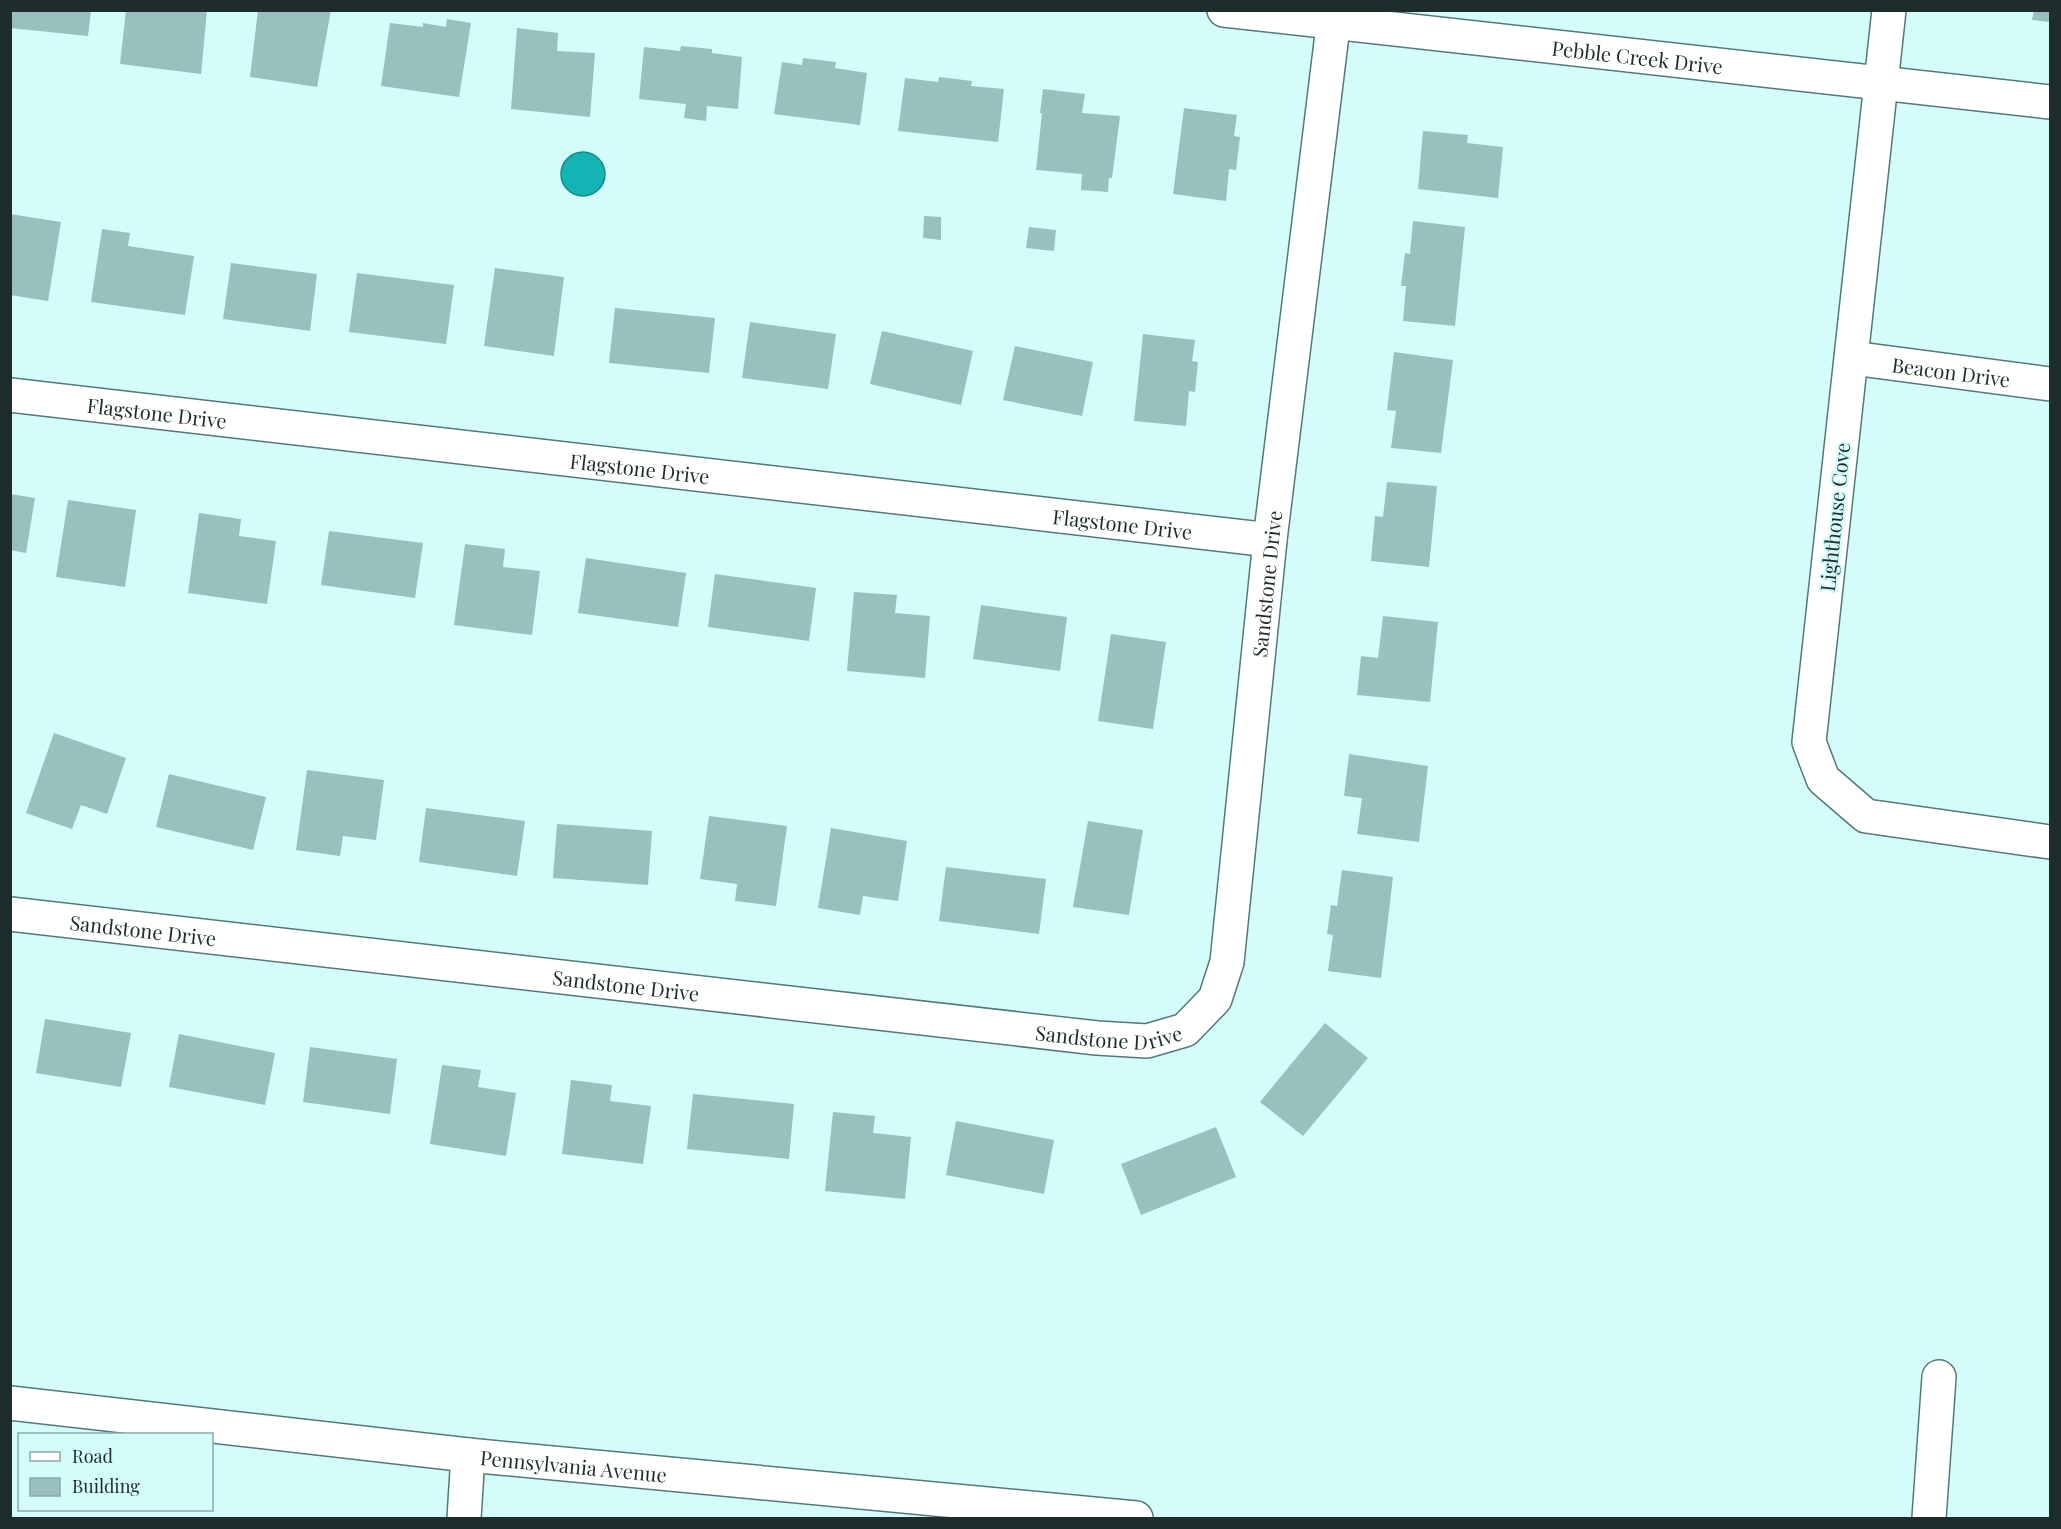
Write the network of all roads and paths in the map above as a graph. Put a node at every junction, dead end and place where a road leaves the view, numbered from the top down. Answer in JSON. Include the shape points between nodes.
{"nodes":[{"id":1,"x":1224,"y":10,"type":"edge"},
{"id":2,"x":1889,"y":10,"type":"edge"},
{"id":3,"x":1335,"y":17,"type":"edge"},
{"id":4,"x":1881,"y":82,"type":"junction"},
{"id":5,"x":2050,"y":102,"type":"edge"},
{"id":6,"x":1852,"y":358,"type":"junction"},
{"id":7,"x":2050,"y":384,"type":"edge"},
{"id":8,"x":10,"y":394,"type":"edge"},
{"id":9,"x":1270,"y":540,"type":"junction"},
{"id":10,"x":2050,"y":842,"type":"edge"},
{"id":11,"x":10,"y":914,"type":"edge"},
{"id":12,"x":1939,"y":1377,"type":"dead end"},
{"id":13,"x":10,"y":1403,"type":"edge"},
{"id":14,"x":468,"y":1455,"type":"junction"},
{"id":15,"x":464,"y":1518,"type":"edge"},
{"id":16,"x":1136,"y":1518,"type":"edge"},
{"id":17,"x":1929,"y":1518,"type":"edge"}],
"edges":[{"from":1,"to":3,"type":"street","name":"Pebble Creek Drive"},
{"from":2,"to":4,"type":"street","name":"Lighthouse Cove"},
{"from":3,"to":4,"type":"street","name":"Pebble Creek Drive"},
{"from":3,"to":9,"type":"street","name":"Sandstone Drive"},
{"from":4,"to":5,"type":"street","name":"Pebble Creek Drive"},
{"from":4,"to":6,"type":"street","name":"Lighthouse Cove"},
{"from":6,"to":7,"type":"street","name":"Beacon Drive"},
{"from":6,"to":10,"type":"street","name":"Lighthouse Cove","via":[[1809,742],[1823,779],[1866,816]]},
{"from":8,"to":9,"type":"street","name":"Flagstone Drive"},
{"from":9,"to":11,"type":"street","name":"Sandstone Drive","via":[[1227,962],[1215,999],[1185,1030],[1176,1033],[1147,1041],[1097,1038]]},
{"from":12,"to":17,"type":"street"},
{"from":13,"to":14,"type":"street","name":"Pennsylvania Avenue"},
{"from":14,"to":15,"type":"street"},
{"from":14,"to":16,"type":"street","name":"Pennsylvania Avenue"}]}
